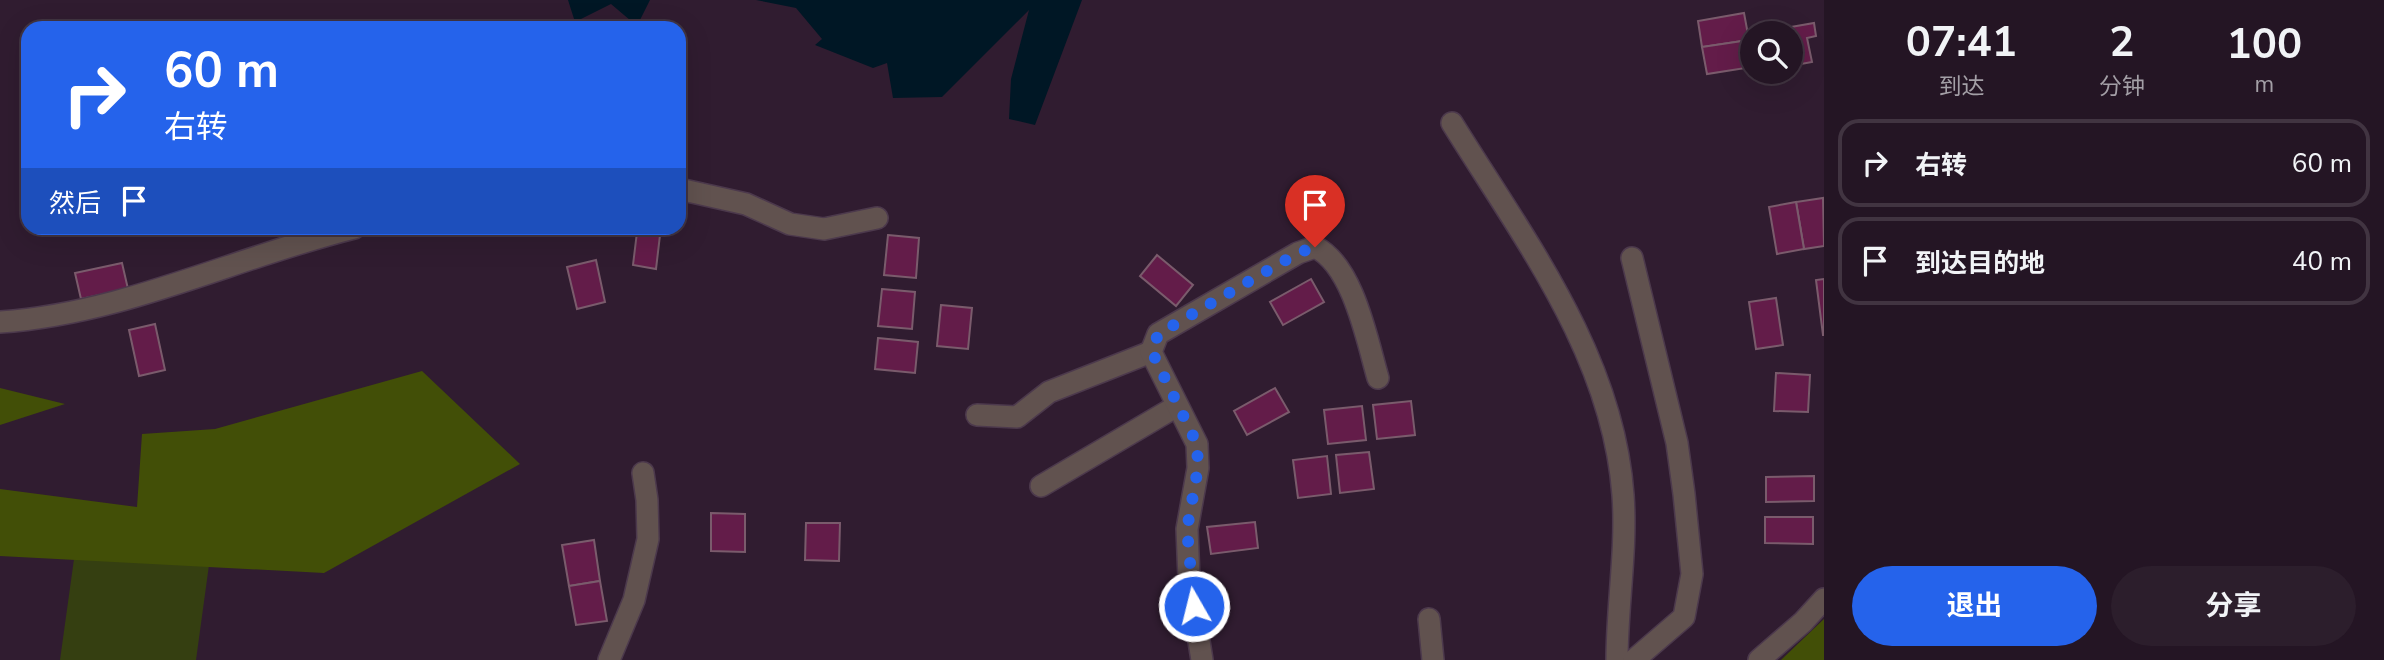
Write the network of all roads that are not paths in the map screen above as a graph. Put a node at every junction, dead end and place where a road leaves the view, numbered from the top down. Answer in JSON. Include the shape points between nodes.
{"nodes":[{"id":1,"x":1452,"y":123,"type":"dead end"},
{"id":2,"x":686,"y":191,"type":"edge"},
{"id":3,"x":877,"y":218,"type":"dead end"},
{"id":4,"x":328,"y":235,"type":"edge"},
{"id":5,"x":1632,"y":258,"type":"dead end"},
{"id":6,"x":0,"y":322,"type":"edge"},
{"id":7,"x":1152,"y":352,"type":"junction"},
{"id":8,"x":1378,"y":378,"type":"dead end"},
{"id":9,"x":1177,"y":406,"type":"junction"},
{"id":10,"x":977,"y":415,"type":"dead end"},
{"id":11,"x":643,"y":473,"type":"dead end"},
{"id":12,"x":1041,"y":486,"type":"dead end"},
{"id":13,"x":1824,"y":599,"type":"edge"},
{"id":14,"x":1429,"y":619,"type":"dead end"},
{"id":15,"x":609,"y":660,"type":"edge"},
{"id":16,"x":1202,"y":660,"type":"edge"},
{"id":17,"x":1433,"y":660,"type":"edge"},
{"id":18,"x":1617,"y":660,"type":"edge"},
{"id":19,"x":1634,"y":660,"type":"edge"},
{"id":20,"x":1759,"y":660,"type":"edge"}],
"edges":[{"from":1,"to":18,"type":"street","via":[[1558,294],[1597,379],[1623,495]]},
{"from":2,"to":3,"type":"street","via":[[746,204],[790,224],[824,229]]},
{"from":4,"to":6,"type":"street","via":[[152,292]]},
{"from":5,"to":19,"type":"street","via":[[1677,443],[1692,574],[1684,617]]},
{"from":7,"to":8,"type":"street","via":[[1158,334],[1315,247],[1326,252],[1341,272],[1363,323]]},
{"from":7,"to":9,"type":"street"},
{"from":7,"to":10,"type":"street","via":[[1049,392],[1017,417]]},
{"from":9,"to":12,"type":"street"},
{"from":9,"to":16,"type":"street","via":[[1197,444],[1198,468],[1187,529],[1189,579]]},
{"from":11,"to":15,"type":"street","via":[[648,539],[634,600]]},
{"from":13,"to":20,"type":"street"},
{"from":14,"to":17,"type":"street"}]}
